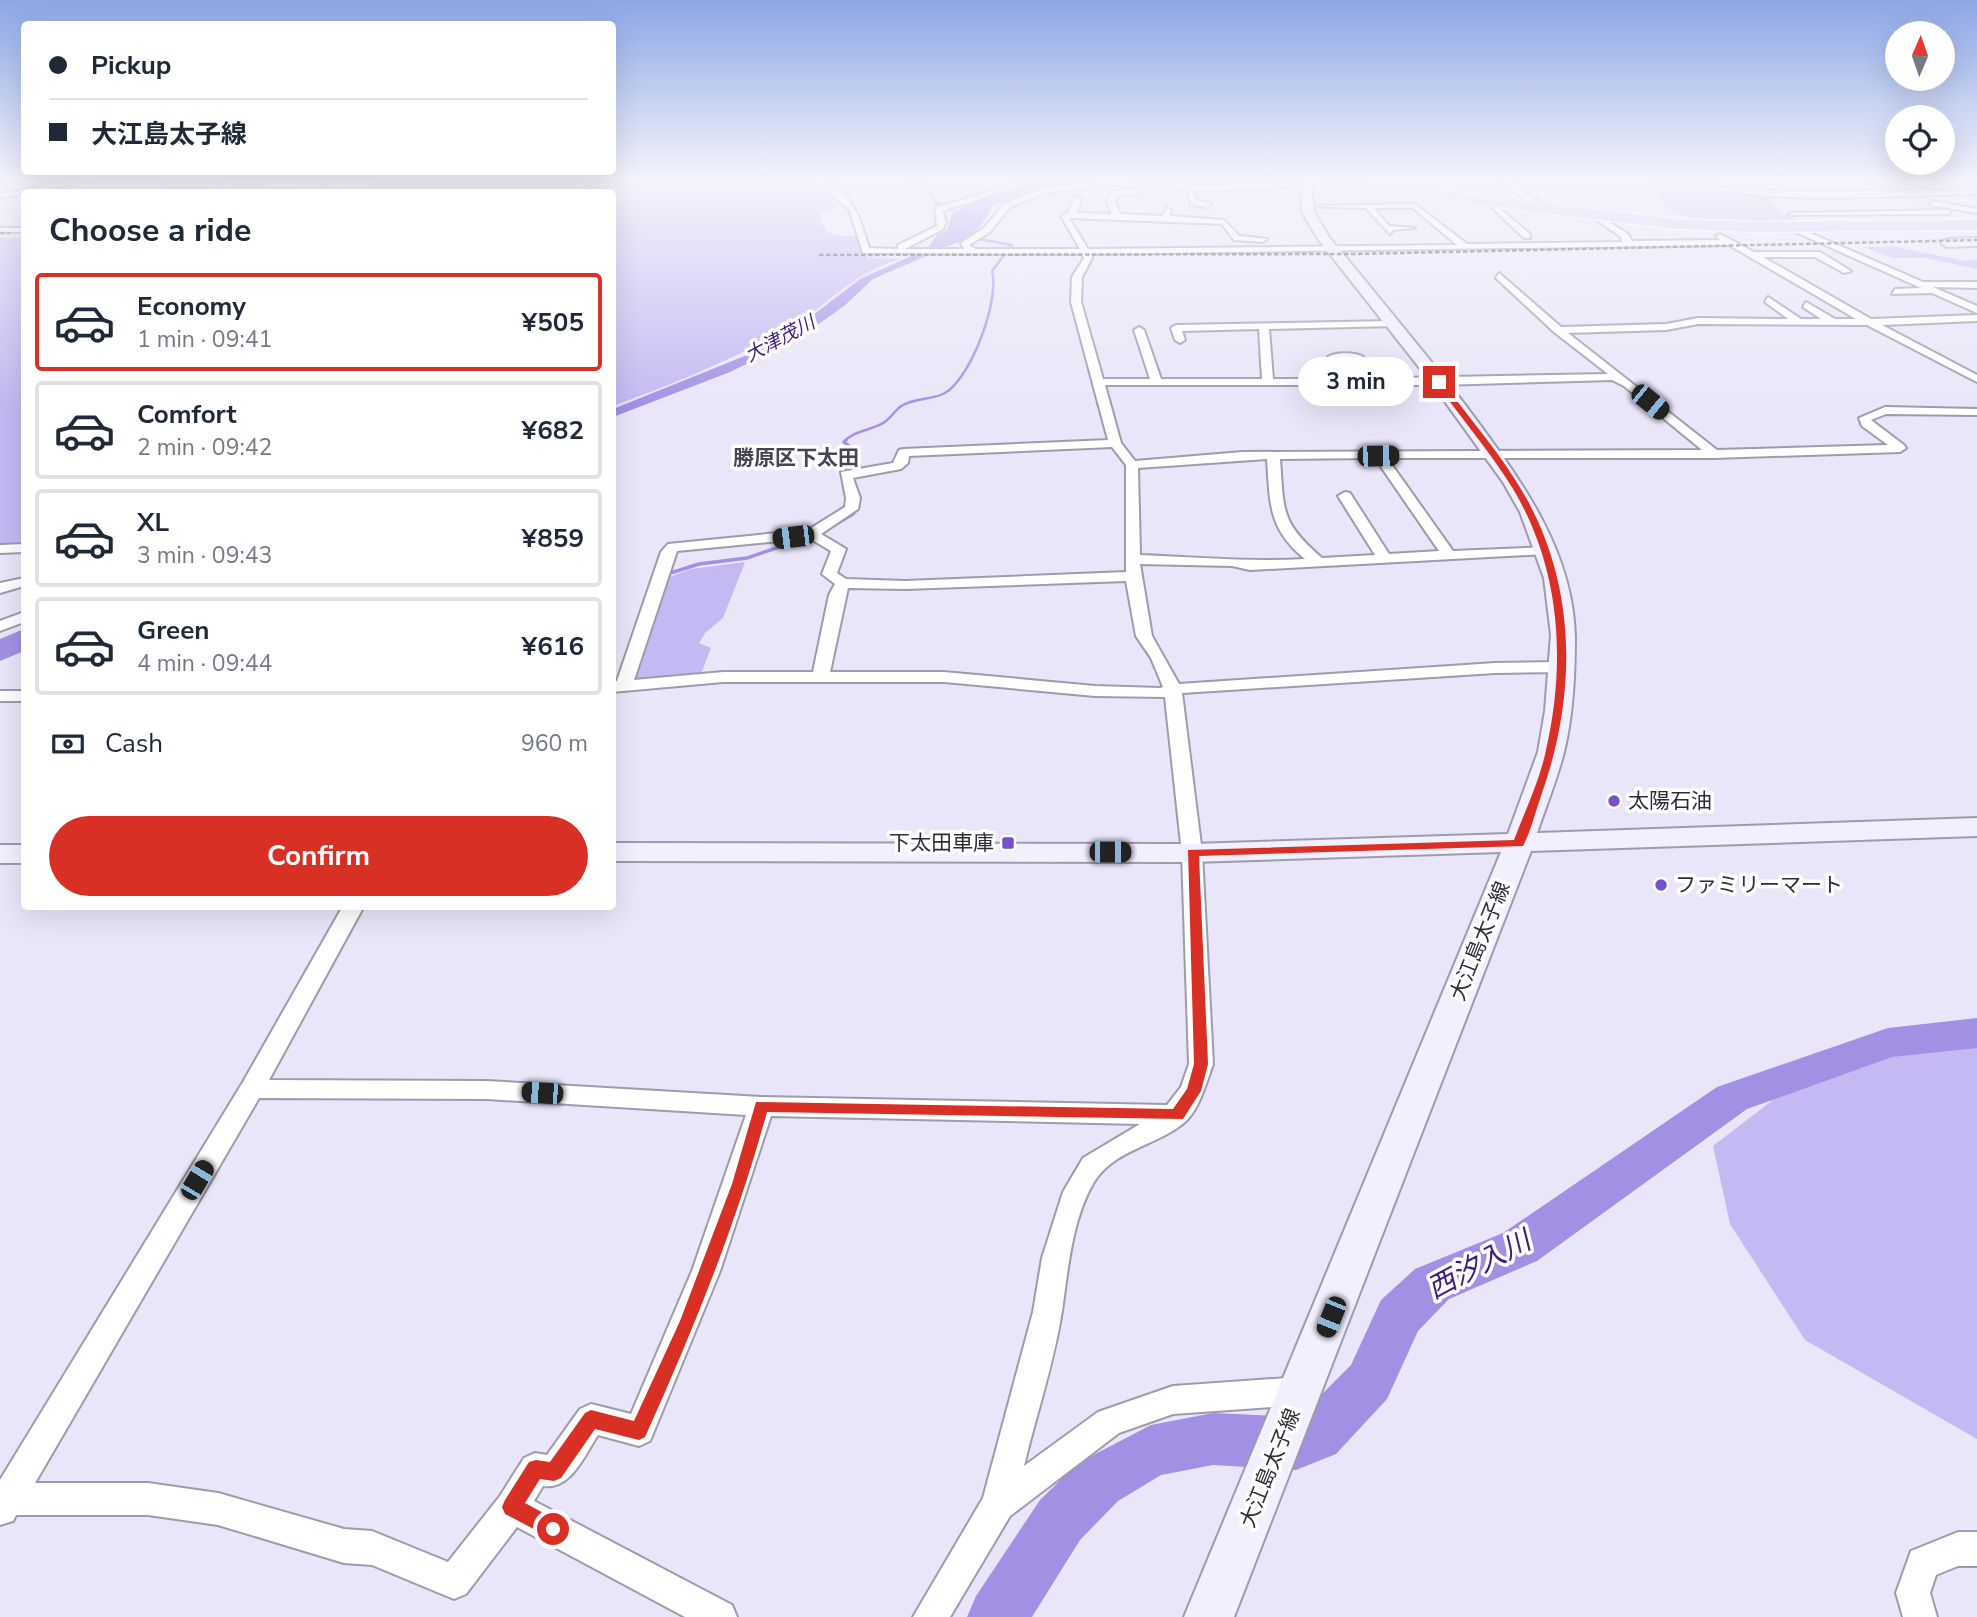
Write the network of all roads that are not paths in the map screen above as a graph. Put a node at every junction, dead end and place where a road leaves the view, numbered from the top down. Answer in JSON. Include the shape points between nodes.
{"nodes":[{"id":1,"x":1087,"y":256,"type":"edge"},
{"id":2,"x":1334,"y":256,"type":"edge"},
{"id":3,"x":1757,"y":256,"type":"edge"},
{"id":4,"x":1821,"y":256,"type":"edge"},
{"id":5,"x":1859,"y":256,"type":"edge"},
{"id":6,"x":1847,"y":271,"type":"dead end"},
{"id":7,"x":1499,"y":276,"type":"dead end"},
{"id":8,"x":1918,"y":284,"type":"junction"},
{"id":9,"x":1977,"y":285,"type":"edge"},
{"id":10,"x":1936,"y":291,"type":"junction"},
{"id":11,"x":1895,"y":292,"type":"dead end"},
{"id":12,"x":1768,"y":300,"type":"dead end"},
{"id":13,"x":1807,"y":305,"type":"dead end"},
{"id":14,"x":1977,"y":310,"type":"edge"},
{"id":15,"x":1977,"y":318,"type":"edge"},
{"id":16,"x":1834,"y":322,"type":"junction"},
{"id":17,"x":1870,"y":322,"type":"junction"},
{"id":18,"x":1801,"y":323,"type":"junction"},
{"id":19,"x":1392,"y":324,"type":"junction"},
{"id":20,"x":1264,"y":326,"type":"junction"},
{"id":21,"x":1139,"y":330,"type":"dead end"},
{"id":22,"x":1558,"y":330,"type":"junction"},
{"id":23,"x":1180,"y":340,"type":"dead end"},
{"id":24,"x":1364,"y":366,"type":"junction"},
{"id":25,"x":1614,"y":377,"type":"junction"},
{"id":26,"x":1976,"y":378,"type":"edge"},
{"id":27,"x":1268,"y":381,"type":"junction"},
{"id":28,"x":1336,"y":381,"type":"junction"},
{"id":29,"x":1097,"y":382,"type":"junction"},
{"id":30,"x":1157,"y":382,"type":"junction"},
{"id":31,"x":1439,"y":382,"type":"junction"},
{"id":32,"x":1977,"y":412,"type":"edge"},
{"id":33,"x":1115,"y":443,"type":"junction"},
{"id":34,"x":1492,"y":453,"type":"junction"},
{"id":35,"x":1714,"y":454,"type":"junction"},
{"id":36,"x":1273,"y":456,"type":"junction"},
{"id":37,"x":1378,"y":456,"type":"junction"},
{"id":38,"x":1132,"y":465,"type":"junction"},
{"id":39,"x":1345,"y":496,"type":"dead end"},
{"id":40,"x":815,"y":536,"type":"junction"},
{"id":41,"x":21,"y":548,"type":"edge"},
{"id":42,"x":0,"y":549,"type":"edge"},
{"id":43,"x":1545,"y":550,"type":"junction"},
{"id":44,"x":1448,"y":554,"type":"junction"},
{"id":45,"x":1384,"y":558,"type":"junction"},
{"id":46,"x":1135,"y":559,"type":"junction"},
{"id":47,"x":1316,"y":560,"type":"junction"},
{"id":48,"x":1133,"y":576,"type":"junction"},
{"id":49,"x":21,"y":583,"type":"edge"},
{"id":50,"x":843,"y":583,"type":"junction"},
{"id":51,"x":0,"y":588,"type":"edge"},
{"id":52,"x":21,"y":618,"type":"edge"},
{"id":53,"x":0,"y":626,"type":"edge"},
{"id":54,"x":1562,"y":667,"type":"junction"},
{"id":55,"x":820,"y":678,"type":"junction"},
{"id":56,"x":616,"y":688,"type":"edge"},
{"id":57,"x":1173,"y":689,"type":"junction"},
{"id":58,"x":0,"y":696,"type":"edge"},
{"id":59,"x":21,"y":696,"type":"edge"},
{"id":60,"x":1977,"y":827,"type":"edge"},
{"id":61,"x":1519,"y":844,"type":"junction"},
{"id":62,"x":616,"y":852,"type":"edge"},
{"id":63,"x":21,"y":853,"type":"edge"},
{"id":64,"x":1192,"y":853,"type":"junction"},
{"id":65,"x":0,"y":854,"type":"edge"},
{"id":66,"x":352,"y":910,"type":"edge"},
{"id":67,"x":252,"y":1089,"type":"junction"},
{"id":68,"x":761,"y":1106,"type":"junction"},
{"id":69,"x":1177,"y":1115,"type":"junction"},
{"id":70,"x":1301,"y":1391,"type":"junction"},
{"id":71,"x":2,"y":1503,"type":"edge"},
{"id":72,"x":998,"y":1505,"type":"junction"},
{"id":73,"x":512,"y":1507,"type":"junction"},
{"id":74,"x":1977,"y":1549,"type":"edge"},
{"id":75,"x":720,"y":1617,"type":"edge"},
{"id":76,"x":930,"y":1617,"type":"edge"},
{"id":77,"x":1209,"y":1617,"type":"edge"},
{"id":78,"x":1920,"y":1617,"type":"edge"}],
"edges":[{"from":1,"to":29,"type":"street","via":[[1077,277],[1076,302]]},
{"from":2,"to":19,"type":"main road","name":"大江島太子線"},
{"from":3,"to":17,"type":"street"},
{"from":4,"to":6,"type":"street"},
{"from":5,"to":8,"type":"street"},
{"from":7,"to":22,"type":"street"},
{"from":8,"to":9,"type":"street"},
{"from":8,"to":10,"type":"street"},
{"from":10,"to":11,"type":"street"},
{"from":10,"to":14,"type":"street"},
{"from":12,"to":18,"type":"street"},
{"from":13,"to":16,"type":"street"},
{"from":15,"to":17,"type":"street"},
{"from":16,"to":17,"type":"street"},
{"from":16,"to":18,"type":"street"},
{"from":17,"to":26,"type":"street"},
{"from":18,"to":22,"type":"street","via":[[1698,321],[1666,327]]},
{"from":19,"to":20,"type":"street"},
{"from":19,"to":31,"type":"main road","name":"大江島太子線"},
{"from":20,"to":23,"type":"street","via":[[1176,328]]},
{"from":20,"to":27,"type":"street"},
{"from":21,"to":30,"type":"street"},
{"from":22,"to":25,"type":"street"},
{"from":24,"to":28,"type":"street"},
{"from":24,"to":28,"type":"street","via":[[1333,357]]},
{"from":24,"to":31,"type":"street"},
{"from":25,"to":31,"type":"street"},
{"from":25,"to":35,"type":"street"},
{"from":27,"to":28,"type":"street"},
{"from":27,"to":30,"type":"street"},
{"from":29,"to":30,"type":"street"},
{"from":29,"to":33,"type":"street"},
{"from":31,"to":34,"type":"main road","name":"大江島太子線"},
{"from":32,"to":35,"type":"street","via":[[1885,410],[1865,418],[1900,448]]},
{"from":33,"to":38,"type":"street"},
{"from":33,"to":40,"type":"street","via":[[903,453],[897,466],[850,474],[851,509]]},
{"from":34,"to":35,"type":"street"},
{"from":34,"to":37,"type":"street"},
{"from":34,"to":43,"type":"main road","name":"大江島太子線","via":[[1530,512]]},
{"from":36,"to":37,"type":"street"},
{"from":36,"to":38,"type":"street"},
{"from":36,"to":47,"type":"street","via":[[1279,524],[1296,547]]},
{"from":37,"to":44,"type":"street"},
{"from":38,"to":46,"type":"street"},
{"from":39,"to":45,"type":"street"},
{"from":40,"to":50,"type":"street","via":[[839,549],[829,574]]},
{"from":40,"to":56,"type":"street","via":[[675,541]]},
{"from":41,"to":42,"type":"street"},
{"from":43,"to":44,"type":"street"},
{"from":43,"to":54,"type":"main road","name":"大江島太子線","via":[[1555,578],[1563,635]]},
{"from":44,"to":45,"type":"street"},
{"from":45,"to":47,"type":"street"},
{"from":46,"to":47,"type":"street","via":[[1250,566]]},
{"from":46,"to":48,"type":"street"},
{"from":48,"to":50,"type":"street"},
{"from":48,"to":57,"type":"street","via":[[1144,636]]},
{"from":49,"to":51,"type":"street"},
{"from":50,"to":55,"type":"street"},
{"from":52,"to":53,"type":"street"},
{"from":54,"to":57,"type":"street"},
{"from":54,"to":61,"type":"main road","name":"大江島太子線","via":[[1551,752]]},
{"from":55,"to":56,"type":"street","via":[[723,677]]},
{"from":55,"to":57,"type":"street","via":[[944,677],[1096,691],[1163,693]]},
{"from":57,"to":64,"type":"street"},
{"from":58,"to":59,"type":"street"},
{"from":60,"to":61,"type":"main road"},
{"from":61,"to":64,"type":"main road"},
{"from":61,"to":70,"type":"main road","name":"大江島太子線"},
{"from":62,"to":64,"type":"main road"},
{"from":63,"to":65,"type":"main road"},
{"from":64,"to":69,"type":"street","via":[[1201,1064],[1194,1091]]},
{"from":66,"to":67,"type":"street"},
{"from":67,"to":68,"type":"street","via":[[487,1090]]},
{"from":67,"to":71,"type":"street"},
{"from":68,"to":69,"type":"street"},
{"from":68,"to":73,"type":"street","via":[[740,1184],[689,1321],[639,1431],[591,1419],[554,1472],[536,1469]]},
{"from":69,"to":72,"type":"street","via":[[1092,1166],[1077,1187],[1047,1293],[1047,1312]]},
{"from":70,"to":72,"type":"street","via":[[1174,1400],[1109,1422]]},
{"from":70,"to":77,"type":"main road","name":"大江島太子線"},
{"from":71,"to":73,"type":"street","via":[[148,1499],[218,1509],[344,1546],[372,1548],[454,1582]]},
{"from":72,"to":76,"type":"street"},
{"from":73,"to":75,"type":"street"},
{"from":74,"to":78,"type":"street","via":[[1958,1549],[1923,1563],[1913,1593]]}]}
